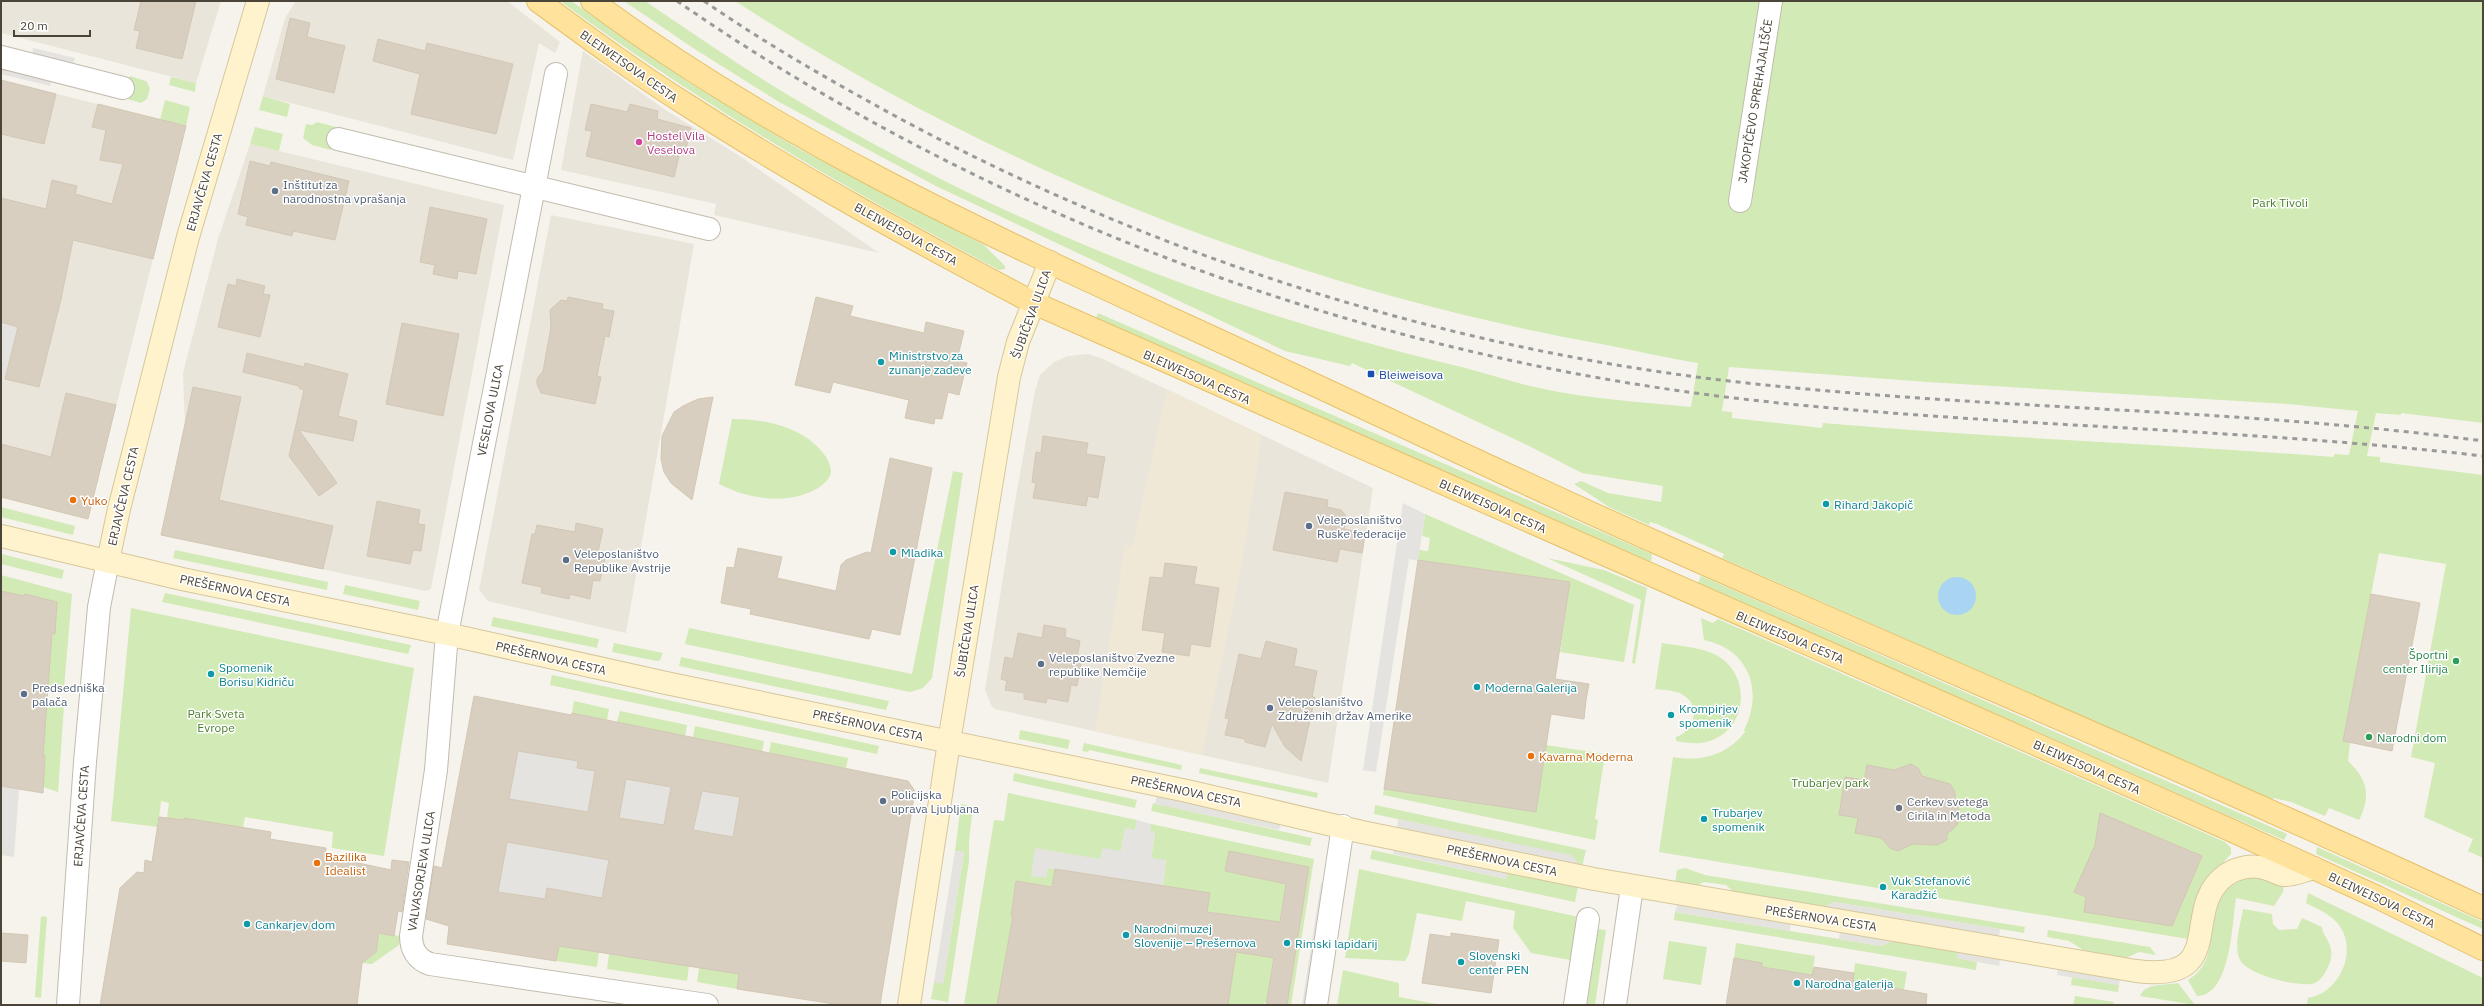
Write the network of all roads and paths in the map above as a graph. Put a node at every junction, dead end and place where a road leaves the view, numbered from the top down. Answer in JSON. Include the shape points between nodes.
{"nodes":[{"id":1,"x":258,"y":1,"type":"edge"},
{"id":2,"x":538,"y":1,"type":"edge"},
{"id":3,"x":592,"y":1,"type":"edge"},
{"id":4,"x":1771,"y":1,"type":"edge"},
{"id":5,"x":1,"y":57,"type":"edge"},
{"id":6,"x":556,"y":74,"type":"dead end"},
{"id":7,"x":123,"y":88,"type":"dead end"},
{"id":8,"x":338,"y":139,"type":"dead end"},
{"id":9,"x":534,"y":187,"type":"junction"},
{"id":10,"x":1740,"y":201,"type":"dead end"},
{"id":11,"x":709,"y":229,"type":"dead end"},
{"id":12,"x":1050,"y":262,"type":"junction"},
{"id":13,"x":1034,"y":303,"type":"junction"},
{"id":14,"x":1,"y":536,"type":"edge"},
{"id":15,"x":108,"y":561,"type":"junction"},
{"id":16,"x":447,"y":634,"type":"junction"},
{"id":17,"x":949,"y":742,"type":"junction"},
{"id":18,"x":1343,"y":826,"type":"junction"},
{"id":19,"x":2286,"y":866,"type":"junction"},
{"id":20,"x":1632,"y":887,"type":"junction"},
{"id":21,"x":2483,"y":908,"type":"edge"},
{"id":22,"x":1588,"y":919,"type":"dead end"},
{"id":23,"x":2483,"y":948,"type":"edge"},
{"id":24,"x":68,"y":1005,"type":"edge"},
{"id":25,"x":707,"y":1005,"type":"edge"},
{"id":26,"x":910,"y":1005,"type":"edge"},
{"id":27,"x":1316,"y":1005,"type":"edge"},
{"id":28,"x":1575,"y":1005,"type":"edge"},
{"id":29,"x":1614,"y":1005,"type":"edge"}],
"edges":[{"from":1,"to":15,"type":"main road","name":"ERJAVČEVA CESTA","via":[[188,237]]},
{"from":2,"to":13,"type":"main road","name":"BLEIWEISOVA CESTA","via":[[648,80],[754,147],[899,231]]},
{"from":3,"to":12,"type":"main road","via":[[670,55],[763,114],[924,201]]},
{"from":4,"to":10,"type":"street","name":"JAKOPIČEVO SPREHAJALIŠČE"},
{"from":5,"to":7,"type":"street"},
{"from":6,"to":9,"type":"street","name":"VESELOVA ULICA"},
{"from":8,"to":9,"type":"street"},
{"from":9,"to":11,"type":"street"},
{"from":9,"to":16,"type":"street","name":"VESELOVA ULICA"},
{"from":12,"to":13,"type":"main road","name":"ŠUBIČEVA ULICA"},
{"from":12,"to":21,"type":"main road","via":[[1654,542]]},
{"from":13,"to":17,"type":"main road","name":"ŠUBIČEVA ULICA","via":[[1018,342],[1009,377]]},
{"from":13,"to":19,"type":"main road","name":"BLEIWEISOVA CESTA","via":[[1705,600]]},
{"from":14,"to":15,"type":"main road","name":"PREŠERNOVA CESTA"},
{"from":15,"to":16,"type":"main road","name":"PREŠERNOVA CESTA"},
{"from":15,"to":24,"type":"street","name":"ERJAVČEVA CESTA","via":[[99,606],[84,769]]},
{"from":16,"to":17,"type":"main road","name":"PREŠERNOVA CESTA","via":[[666,684]]},
{"from":16,"to":25,"type":"street","name":"VALVASORJEVA ULICA","via":[[436,770],[411,936],[417,956],[430,964]]},
{"from":17,"to":18,"type":"main road","name":"PREŠERNOVA CESTA"},
{"from":17,"to":26,"type":"main road","name":"ŠUBIČEVA ULICA"},
{"from":18,"to":20,"type":"main road","name":"PREŠERNOVA CESTA"},
{"from":18,"to":27,"type":"street"},
{"from":19,"to":20,"type":"main road","name":"PREŠERNOVA CESTA","via":[[2255,866],[2226,875],[2213,888],[2207,901],[2198,946],[2191,960],[2174,970],[2152,973]]},
{"from":19,"to":23,"type":"main road","name":"BLEIWEISOVA CESTA","via":[[2314,868]]},
{"from":20,"to":29,"type":"street"},
{"from":22,"to":28,"type":"street"}]}
